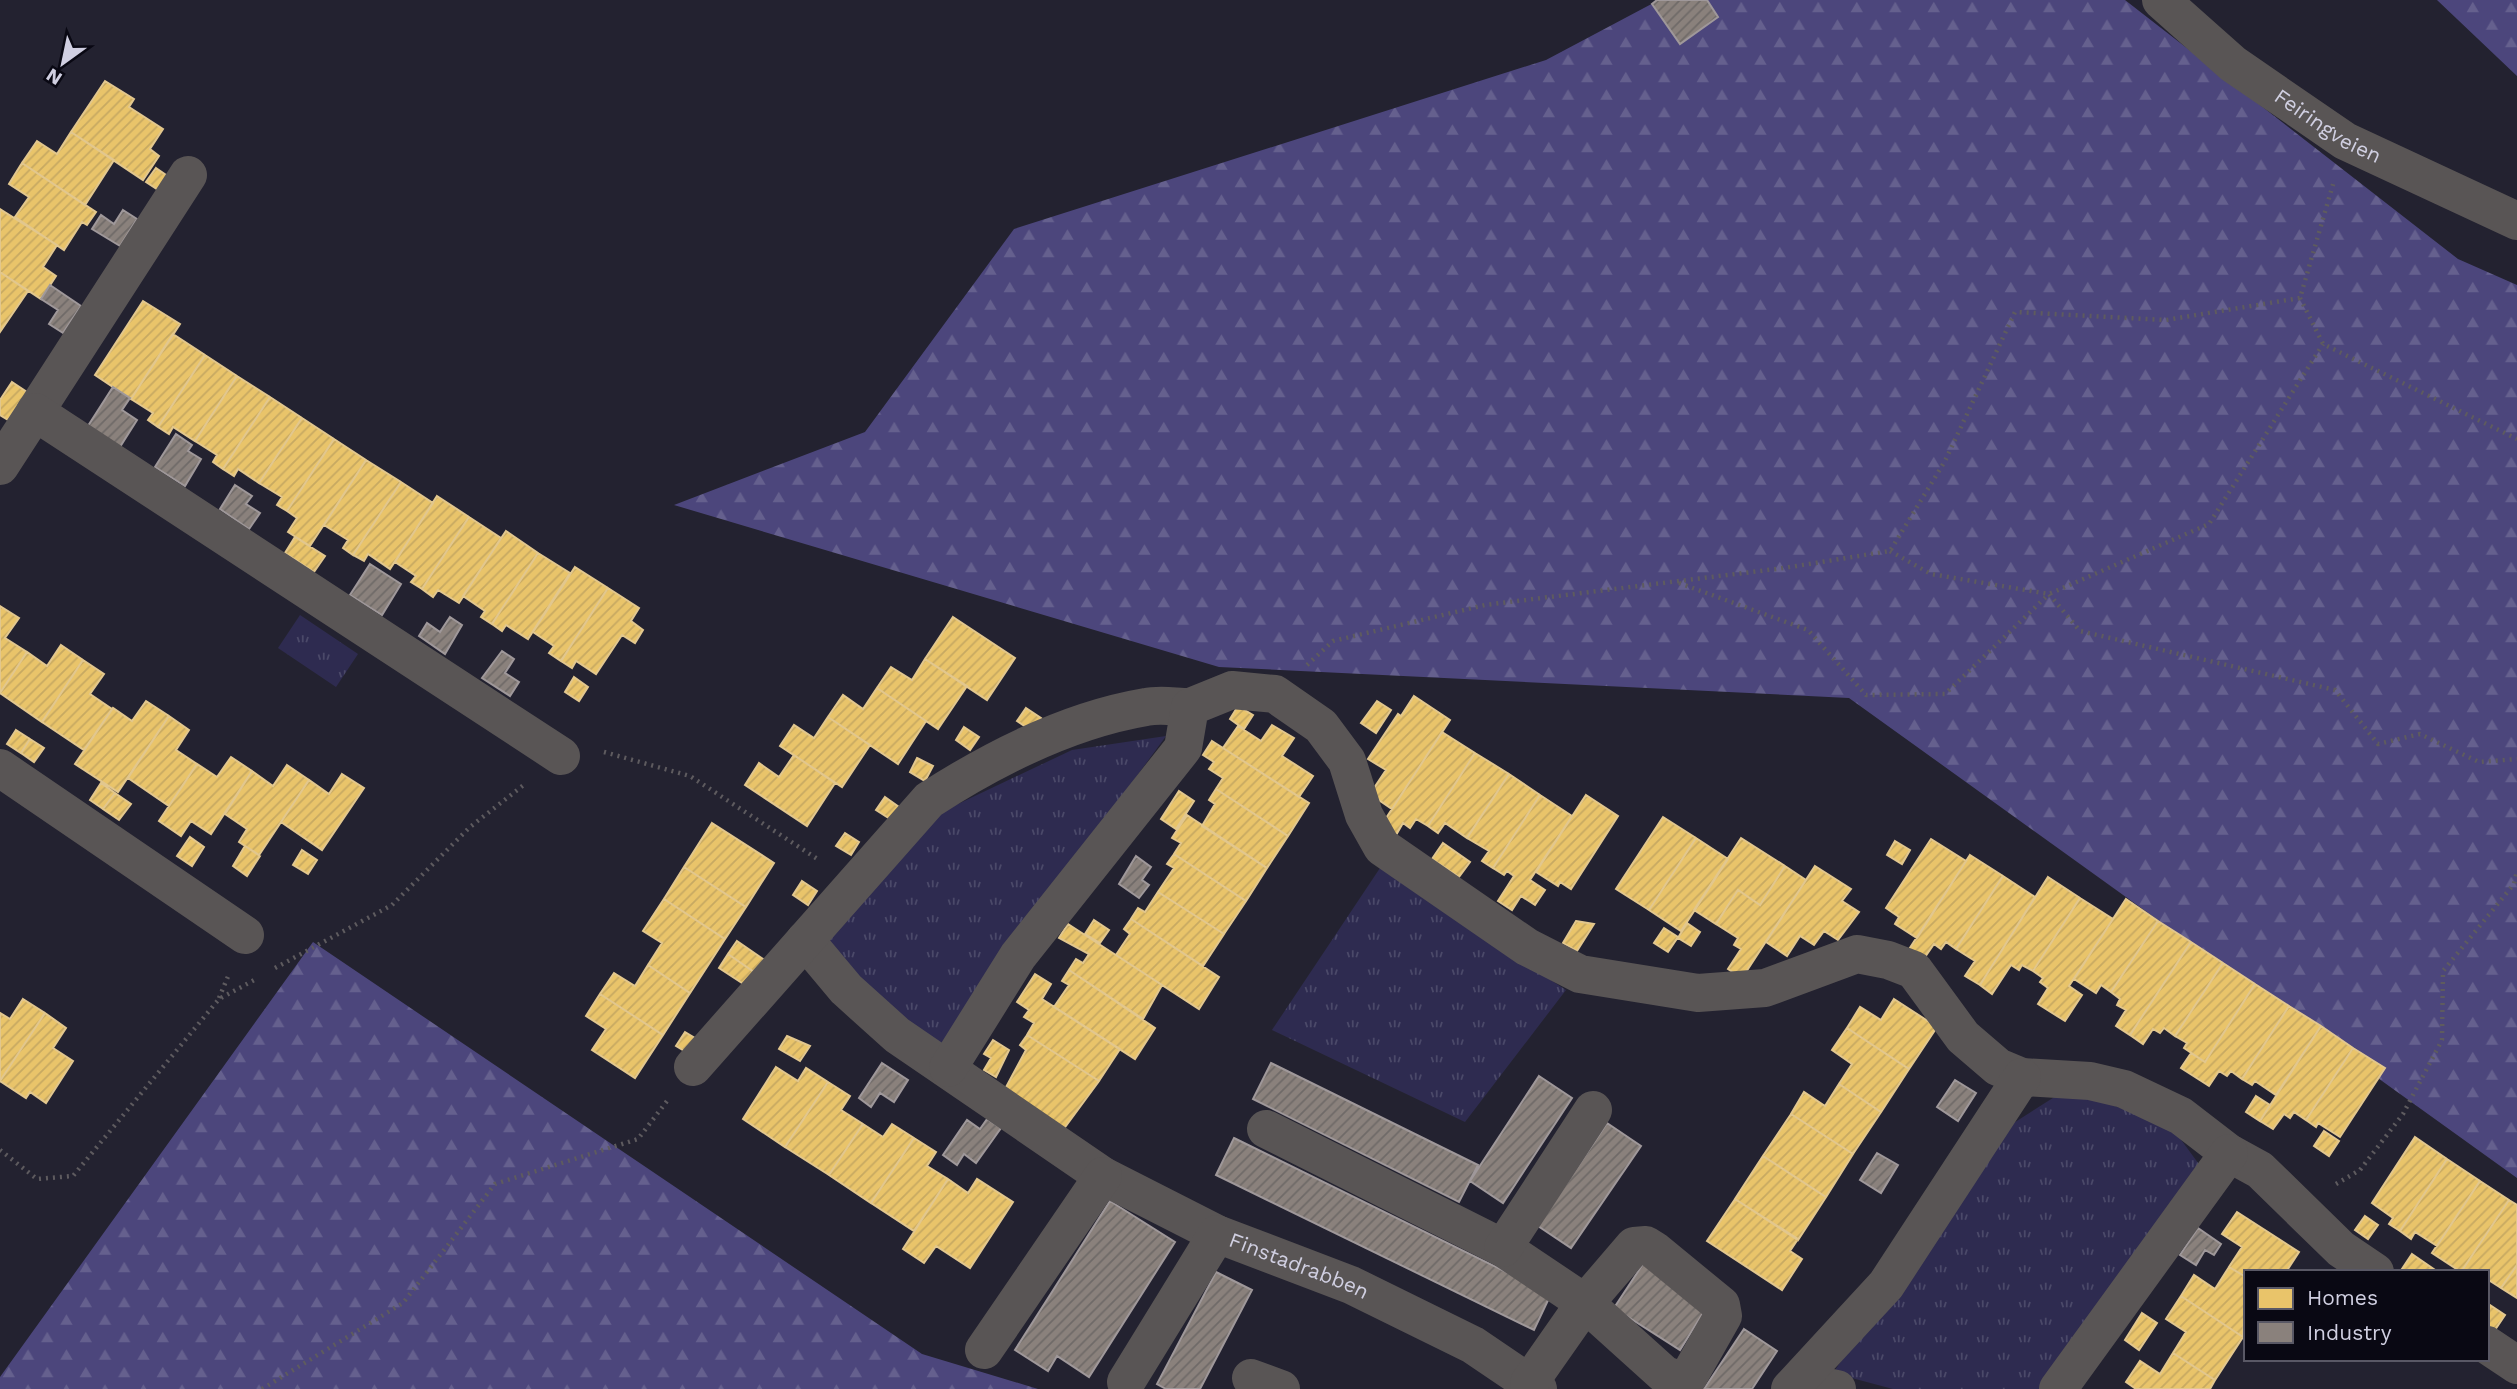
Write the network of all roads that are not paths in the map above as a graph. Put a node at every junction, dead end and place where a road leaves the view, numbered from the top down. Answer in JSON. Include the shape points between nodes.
{"nodes":[{"id":1,"x":2161,"y":0,"type":"edge"},
{"id":2,"x":188,"y":175,"type":"dead end"},
{"id":3,"x":2517,"y":221,"type":"edge"},
{"id":4,"x":35,"y":412,"type":"junction"},
{"id":5,"x":0,"y":466,"type":"edge"},
{"id":6,"x":1190,"y":707,"type":"junction"},
{"id":7,"x":561,"y":755,"type":"road end"},
{"id":8,"x":0,"y":768,"type":"edge"},
{"id":9,"x":246,"y":934,"type":"dead end"},
{"id":10,"x":805,"y":940,"type":"junction"},
{"id":11,"x":693,"y":1067,"type":"road end"},
{"id":12,"x":948,"y":1068,"type":"junction"},
{"id":13,"x":2022,"y":1077,"type":"junction"},
{"id":14,"x":1593,"y":1110,"type":"dead end"},
{"id":15,"x":1266,"y":1129,"type":"dead end"},
{"id":16,"x":2229,"y":1153,"type":"junction"},
{"id":17,"x":1102,"y":1176,"type":"junction"},
{"id":18,"x":1217,"y":1234,"type":"junction"},
{"id":19,"x":1503,"y":1248,"type":"junction"},
{"id":20,"x":2372,"y":1270,"type":"edge"},
{"id":21,"x":2489,"y":1346,"type":"edge"},
{"id":22,"x":984,"y":1350,"type":"dead end"},
{"id":23,"x":2517,"y":1365,"type":"edge"},
{"id":24,"x":1126,"y":1382,"type":"dead end"},
{"id":25,"x":1794,"y":1385,"type":"edge"},
{"id":26,"x":1534,"y":1386,"type":"edge"},
{"id":27,"x":1838,"y":1389,"type":"edge"},
{"id":28,"x":2058,"y":1389,"type":"edge"}],
"edges":[{"from":1,"to":3,"type":"street","name":"Feiringveien","via":[[2233,64],[2345,141]]},
{"from":2,"to":4,"type":"street"},
{"from":4,"to":5,"type":"street"},
{"from":4,"to":7,"type":"street"},
{"from":6,"to":10,"type":"street","via":[[1148,706],[1072,727],[978,768],[929,800]]},
{"from":6,"to":12,"type":"street","via":[[1183,748],[1018,956]]},
{"from":6,"to":13,"type":"street","via":[[1232,690],[1275,694],[1321,726],[1347,761],[1364,815],[1382,847],[1527,947],[1580,974],[1698,993],[1765,988],[1857,954],[1888,960],[1914,970],[1963,1037],[1998,1067]]},
{"from":8,"to":9,"type":"street"},
{"from":10,"to":11,"type":"street"},
{"from":10,"to":12,"type":"street","name":"Finstadrabben","via":[[846,989],[897,1035]]},
{"from":12,"to":17,"type":"street","name":"Finstadrabben"},
{"from":13,"to":16,"type":"street","via":[[2090,1081],[2124,1089],[2181,1116]]},
{"from":13,"to":25,"type":"street","via":[[1886,1285]]},
{"from":14,"to":19,"type":"street"},
{"from":15,"to":19,"type":"street"},
{"from":16,"to":20,"type":"street","via":[[2260,1170],[2341,1249]]},
{"from":16,"to":28,"type":"street"},
{"from":17,"to":18,"type":"street","name":"Finstadrabben"},
{"from":17,"to":22,"type":"street"},
{"from":18,"to":24,"type":"street"},
{"from":18,"to":26,"type":"street","name":"Finstadrabben","via":[[1351,1285],[1473,1345]]},
{"from":19,"to":26,"type":"street","via":[[1585,1303]]},
{"from":21,"to":23,"type":"street"},
{"from":25,"to":27,"type":"street"}]}
